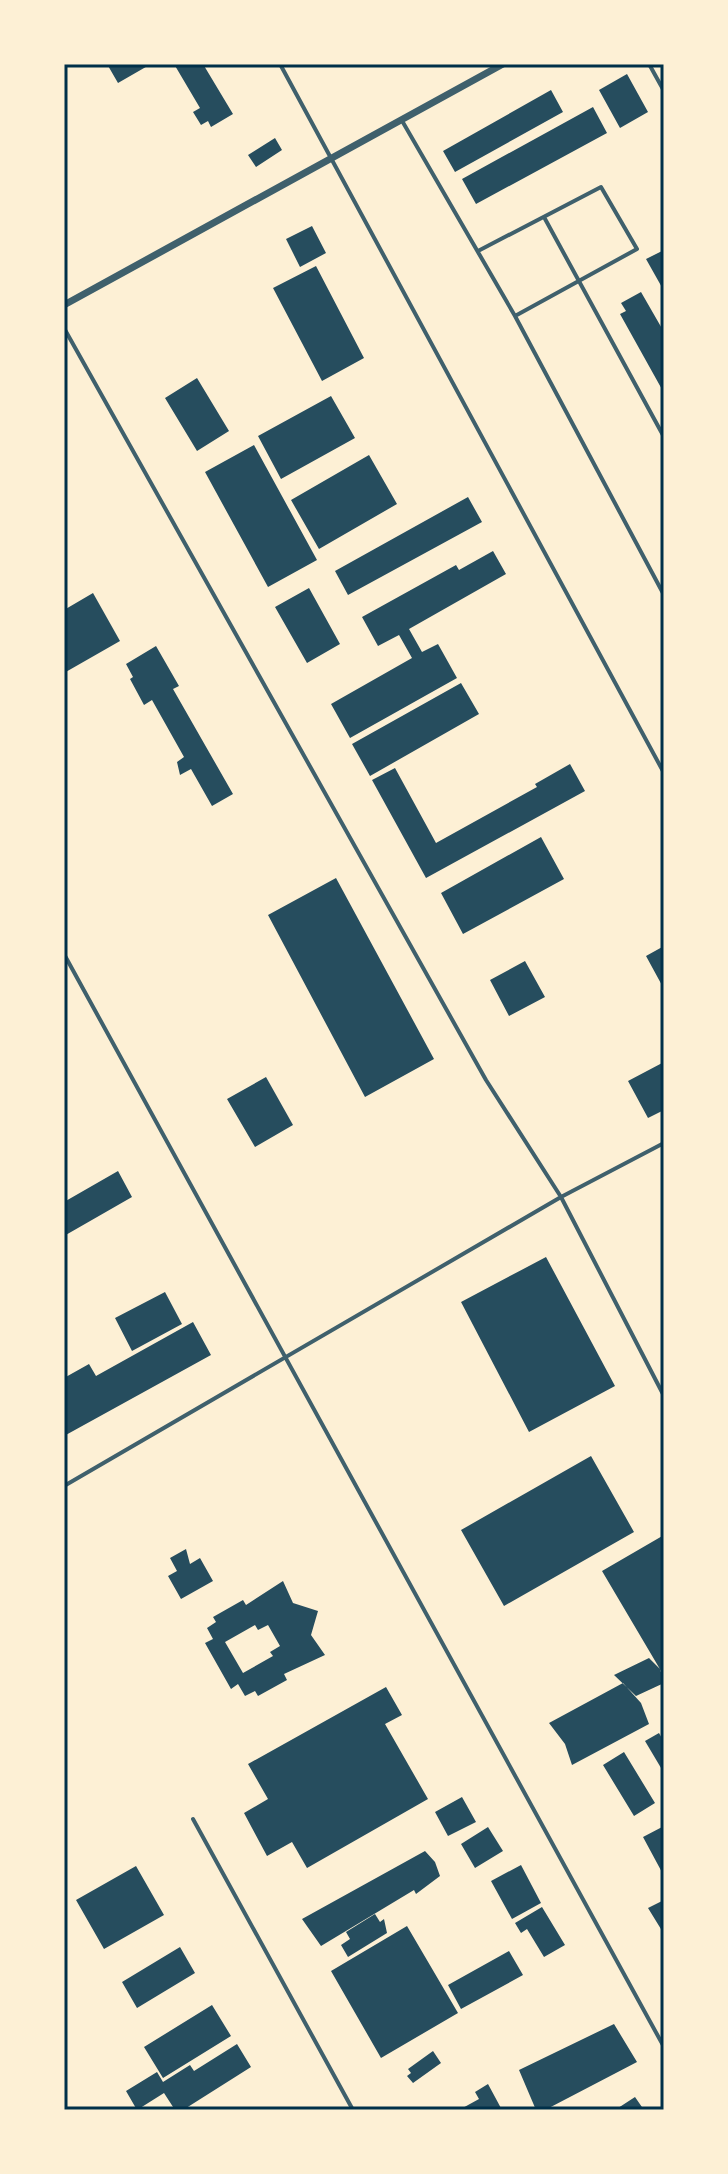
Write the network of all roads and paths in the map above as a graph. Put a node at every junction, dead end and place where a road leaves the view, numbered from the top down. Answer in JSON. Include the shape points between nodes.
{"nodes":[{"id":1,"x":280,"y":64,"type":"edge"},
{"id":2,"x":503,"y":64,"type":"edge"},
{"id":3,"x":649,"y":64,"type":"edge"},
{"id":4,"x":664,"y":91,"type":"edge"},
{"id":5,"x":401,"y":119,"type":"junction"},
{"id":6,"x":331,"y":158,"type":"junction"},
{"id":7,"x":544,"y":217,"type":"junction"},
{"id":8,"x":478,"y":251,"type":"junction"},
{"id":9,"x":579,"y":281,"type":"junction"},
{"id":10,"x":64,"y":305,"type":"edge"},
{"id":11,"x":515,"y":316,"type":"junction"},
{"id":12,"x":64,"y":328,"type":"edge"},
{"id":13,"x":664,"y":437,"type":"edge"},
{"id":14,"x":664,"y":595,"type":"edge"},
{"id":15,"x":664,"y":773,"type":"edge"},
{"id":16,"x":64,"y":954,"type":"edge"},
{"id":17,"x":664,"y":1143,"type":"edge"},
{"id":18,"x":561,"y":1197,"type":"junction"},
{"id":19,"x":285,"y":1355,"type":"junction"},
{"id":20,"x":664,"y":1396,"type":"edge"},
{"id":21,"x":64,"y":1486,"type":"edge"},
{"id":22,"x":193,"y":1819,"type":"dead end"},
{"id":23,"x":664,"y":2047,"type":"edge"},
{"id":24,"x":353,"y":2110,"type":"edge"}],
"edges":[{"from":1,"to":6,"type":"lane"},
{"from":2,"to":5,"type":"street"},
{"from":3,"to":4,"type":"lane"},
{"from":5,"to":6,"type":"street"},
{"from":5,"to":8,"type":"lane"},
{"from":6,"to":10,"type":"street"},
{"from":6,"to":15,"type":"lane"},
{"from":7,"to":8,"type":"lane"},
{"from":7,"to":9,"type":"lane"},
{"from":7,"to":9,"type":"lane","via":[[601,187],[635,241],[637,249],[631,254]]},
{"from":8,"to":11,"type":"lane"},
{"from":9,"to":11,"type":"lane"},
{"from":9,"to":13,"type":"lane"},
{"from":11,"to":14,"type":"lane"},
{"from":12,"to":18,"type":"lane","via":[[486,1080]]},
{"from":16,"to":19,"type":"lane"},
{"from":17,"to":18,"type":"lane"},
{"from":18,"to":19,"type":"lane"},
{"from":18,"to":20,"type":"lane"},
{"from":19,"to":21,"type":"lane"},
{"from":19,"to":23,"type":"lane"},
{"from":22,"to":24,"type":"lane"}]}
